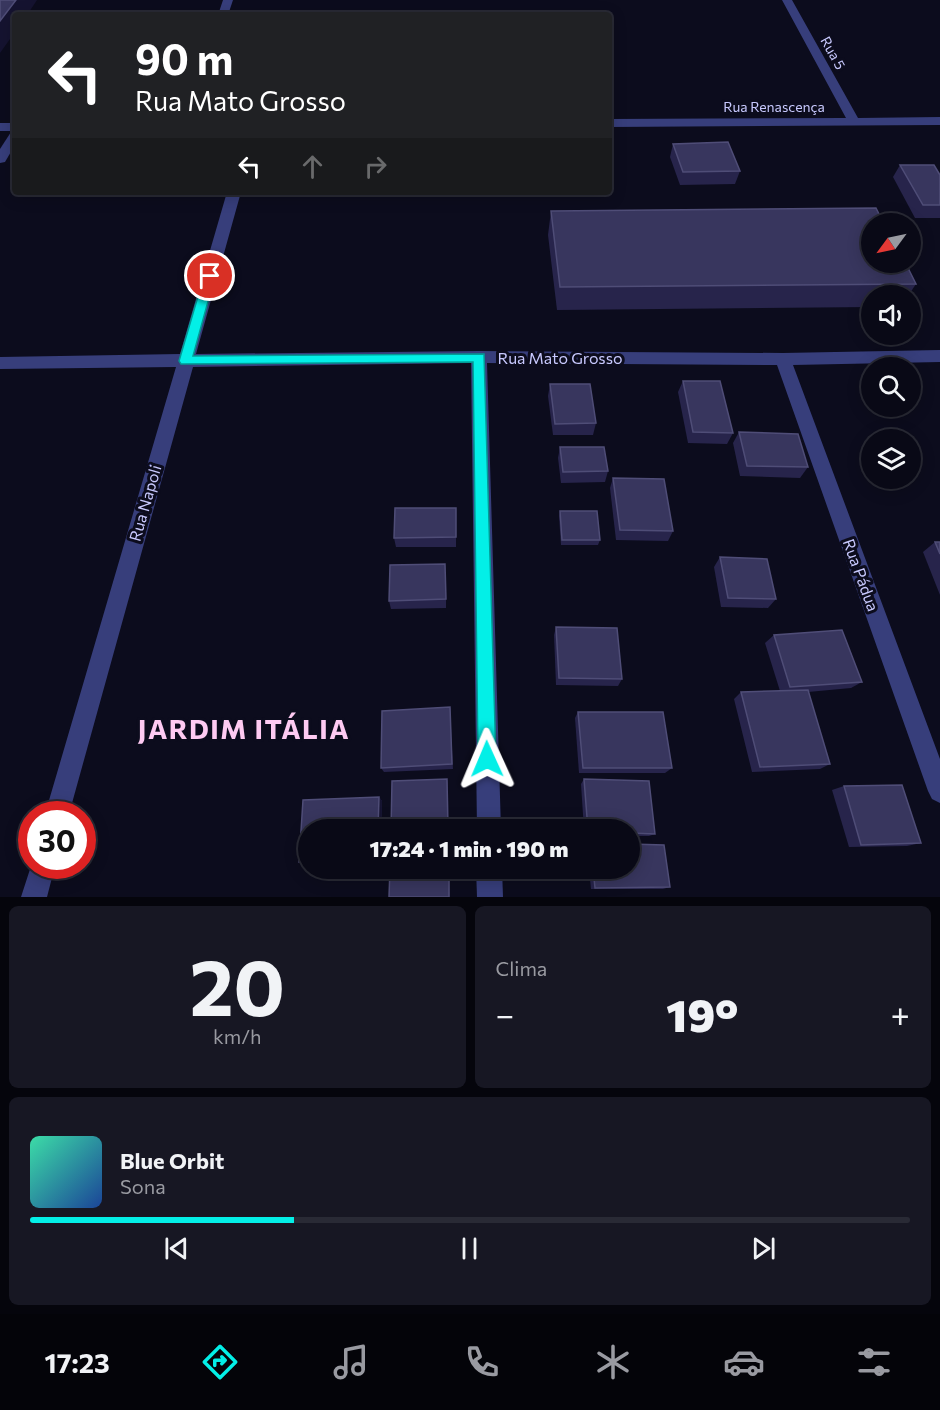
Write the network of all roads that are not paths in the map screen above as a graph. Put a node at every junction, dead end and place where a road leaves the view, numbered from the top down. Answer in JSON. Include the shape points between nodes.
{"nodes":[{"id":1,"x":787,"y":0,"type":"edge"},
{"id":2,"x":854,"y":121,"type":"junction"},
{"id":3,"x":940,"y":121,"type":"edge"},
{"id":4,"x":612,"y":123,"type":"edge"},
{"id":5,"x":12,"y":140,"type":"edge"},
{"id":6,"x":0,"y":159,"type":"edge"},
{"id":7,"x":233,"y":195,"type":"edge"},
{"id":8,"x":940,"y":356,"type":"edge"},
{"id":9,"x":479,"y":357,"type":"junction"},
{"id":10,"x":783,"y":359,"type":"junction"},
{"id":11,"x":186,"y":361,"type":"junction"},
{"id":12,"x":0,"y":363,"type":"edge"},
{"id":13,"x":940,"y":791,"type":"edge"},
{"id":14,"x":61,"y":801,"type":"edge"},
{"id":15,"x":489,"y":819,"type":"edge"},
{"id":16,"x":39,"y":879,"type":"edge"},
{"id":17,"x":489,"y":879,"type":"edge"},
{"id":18,"x":34,"y":897,"type":"edge"},
{"id":19,"x":490,"y":897,"type":"edge"}],
"edges":[{"from":1,"to":2,"type":"street","name":"Rua 5"},
{"from":2,"to":3,"type":"street","name":"Rua Renascença"},
{"from":2,"to":4,"type":"street","name":"Rua Renascença"},
{"from":5,"to":6,"type":"street"},
{"from":7,"to":11,"type":"street","name":"Rua Napoli"},
{"from":8,"to":10,"type":"street","name":"Rua Mato Grosso"},
{"from":9,"to":10,"type":"street","name":"Rua Mato Grosso"},
{"from":9,"to":11,"type":"street","name":"Rua Mato Grosso"},
{"from":9,"to":15,"type":"street"},
{"from":10,"to":13,"type":"street","name":"Rua Pádua"},
{"from":11,"to":12,"type":"street","name":"Rua Mato Grosso"},
{"from":11,"to":14,"type":"street","name":"Rua Napoli"},
{"from":16,"to":18,"type":"street"},
{"from":17,"to":19,"type":"street"}]}
